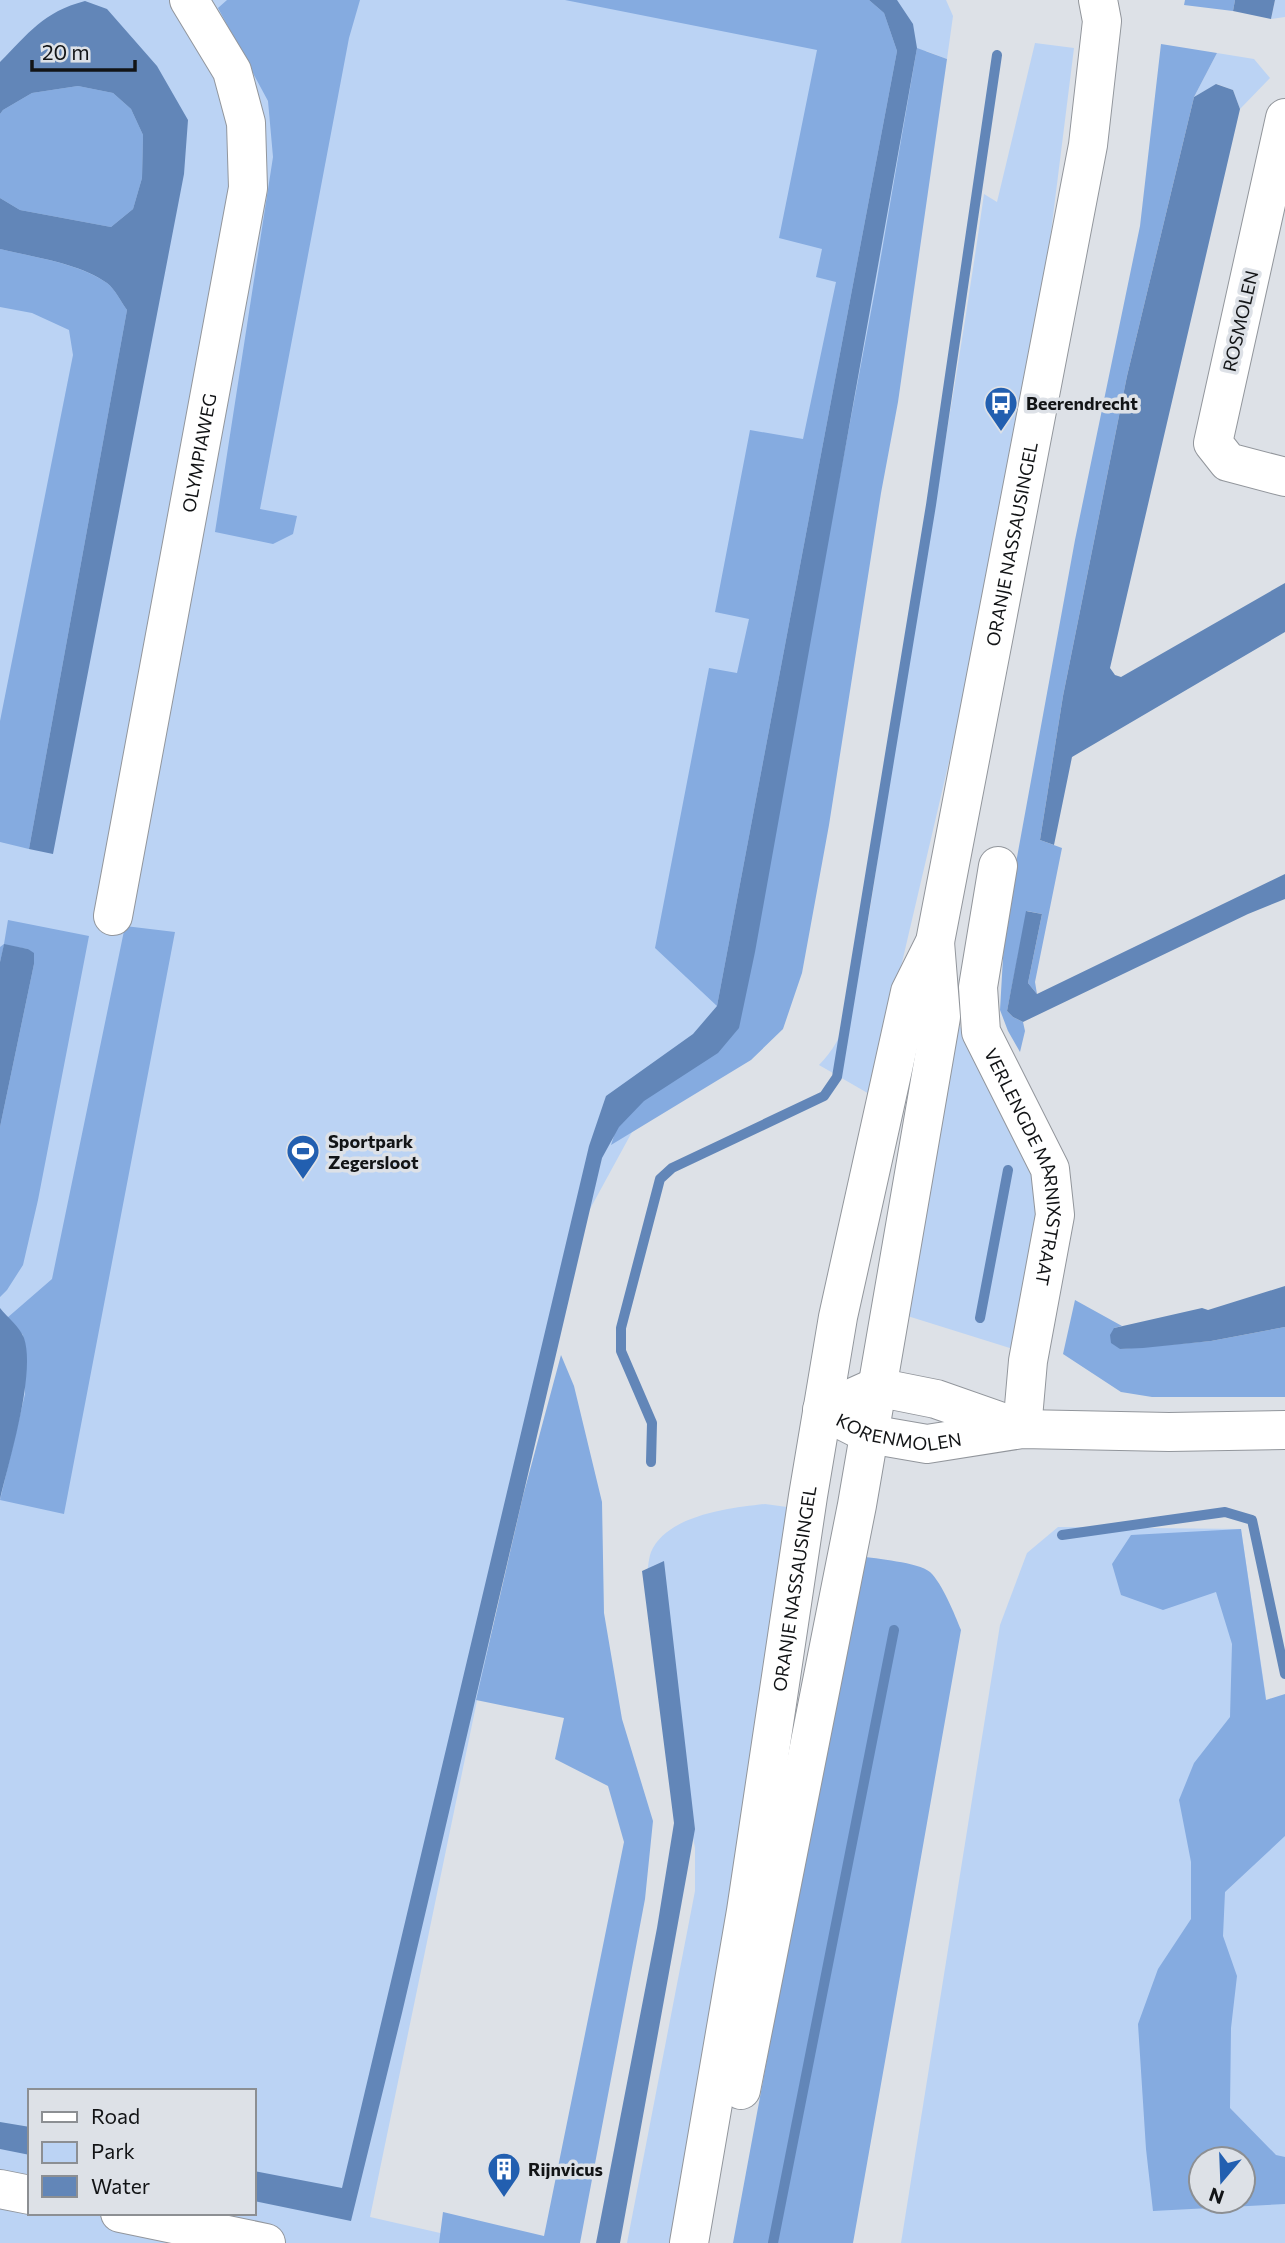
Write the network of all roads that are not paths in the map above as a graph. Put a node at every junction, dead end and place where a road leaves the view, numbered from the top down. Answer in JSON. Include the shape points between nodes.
{"nodes":[{"id":1,"x":189,"y":0,"type":"edge"},
{"id":2,"x":1103,"y":18,"type":"edge"},
{"id":3,"x":1285,"y":118,"type":"edge"},
{"id":4,"x":1285,"y":477,"type":"edge"},
{"id":5,"x":998,"y":866,"type":"dead end"},
{"id":6,"x":113,"y":916,"type":"dead end"},
{"id":7,"x":935,"y":942,"type":"junction"},
{"id":8,"x":876,"y":1387,"type":"junction"},
{"id":9,"x":822,"y":1410,"type":"junction"},
{"id":10,"x":1022,"y":1429,"type":"junction"},
{"id":11,"x":1285,"y":1430,"type":"edge"},
{"id":12,"x":869,"y":1434,"type":"junction"},
{"id":13,"x":0,"y":2189,"type":"edge"},
{"id":14,"x":28,"y":2195,"type":"edge"},
{"id":15,"x":130,"y":2215,"type":"edge"},
{"id":16,"x":266,"y":2243,"type":"edge"},
{"id":17,"x":689,"y":2243,"type":"edge"},
{"id":18,"x":711,"y":2243,"type":"edge"}],
"edges":[{"from":1,"to":6,"type":"main road","name":"OLYMPIAWEG","via":[[232,71],[246,122],[248,188]]},
{"from":2,"to":7,"type":"main road","name":"ORANJE NASSAUSINGEL","via":[[1085,158]]},
{"from":3,"to":4,"type":"main road","name":"ROSMOLEN","via":[[1213,443],[1227,463]]},
{"from":5,"to":10,"type":"main road","name":"VERLENGDE MARNIXSTRAAT","via":[[978,986],[981,1032],[1050,1170],[1055,1215],[1028,1361]]},
{"from":7,"to":8,"type":"main road","name":"ORANJE NASSAUSINGEL","via":[[941,1017]]},
{"from":7,"to":9,"type":"main road","name":"ORANJE NASSAUSINGEL","via":[[910,992],[838,1317]]},
{"from":8,"to":9,"type":"main road","name":"KORENMOLEN"},
{"from":8,"to":10,"type":"main road","name":"KORENMOLEN","via":[[936,1399]]},
{"from":8,"to":12,"type":"main road","name":"ORANJE NASSAUSINGEL"},
{"from":9,"to":12,"type":"main road","name":"KORENMOLEN"},
{"from":9,"to":17,"type":"main road","name":"ORANJE NASSAUSINGEL","via":[[746,1911]]},
{"from":10,"to":11,"type":"main road","name":"KORENMOLEN"},
{"from":10,"to":12,"type":"main road","name":"KORENMOLEN","via":[[927,1444]]},
{"from":12,"to":18,"type":"main road","name":"ORANJE NASSAUSINGEL"},
{"from":13,"to":14,"type":"main road"},
{"from":15,"to":16,"type":"main road"}]}
